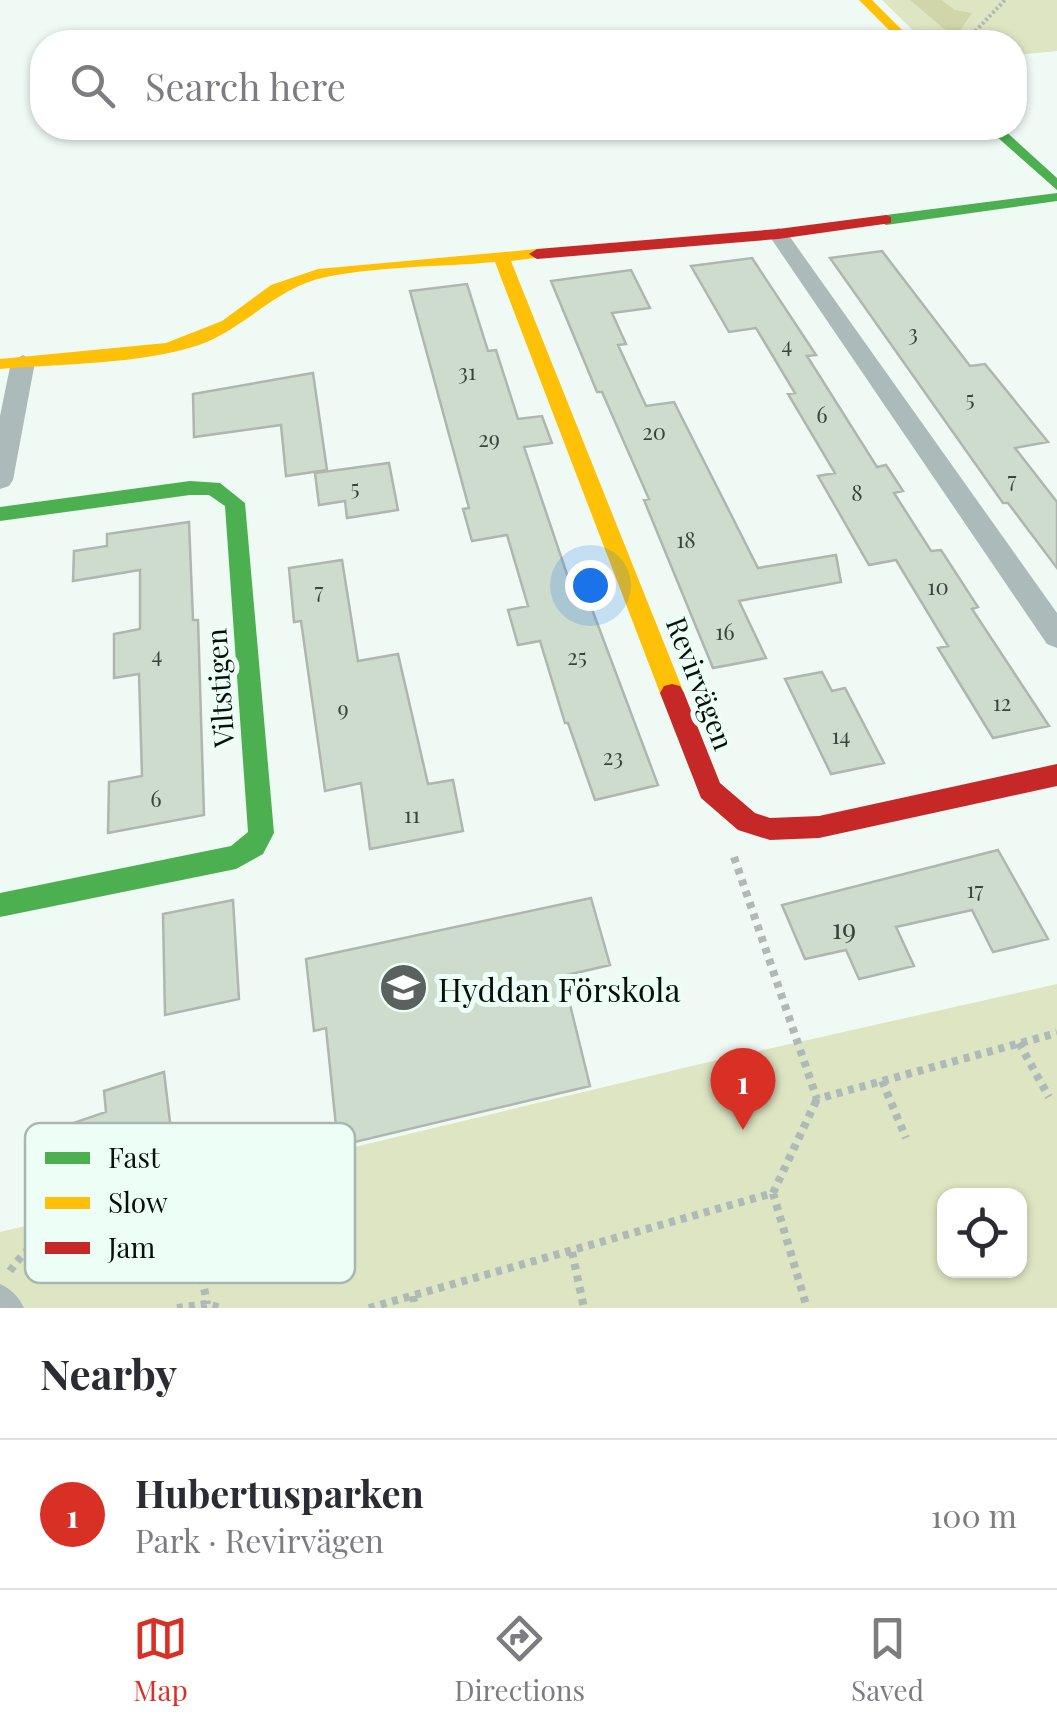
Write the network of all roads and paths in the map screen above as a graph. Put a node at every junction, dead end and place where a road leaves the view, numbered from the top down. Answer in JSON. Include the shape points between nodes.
{"nodes":[{"id":1,"x":865,"y":0,"type":"edge"},
{"id":2,"x":1005,"y":0,"type":"edge"},
{"id":3,"x":896,"y":30,"type":"edge"},
{"id":4,"x":976,"y":30,"type":"edge"},
{"id":5,"x":1007,"y":140,"type":"edge"},
{"id":6,"x":1057,"y":186,"type":"edge"},
{"id":7,"x":1057,"y":197,"type":"edge"},
{"id":8,"x":778,"y":234,"type":"junction"},
{"id":9,"x":501,"y":256,"type":"junction"},
{"id":10,"x":11,"y":363,"type":"edge"},
{"id":11,"x":0,"y":480,"type":"edge"},
{"id":12,"x":0,"y":514,"type":"edge"},
{"id":13,"x":1057,"y":636,"type":"edge"},
{"id":14,"x":1057,"y":776,"type":"edge"},
{"id":15,"x":729,"y":844,"type":"dead end"},
{"id":16,"x":0,"y":905,"type":"edge"},
{"id":17,"x":1057,"y":1032,"type":"edge"},
{"id":18,"x":1019,"y":1043,"type":"junction"},
{"id":19,"x":882,"y":1081,"type":"junction"},
{"id":20,"x":1049,"y":1097,"type":"dead end"},
{"id":21,"x":818,"y":1099,"type":"junction"},
{"id":22,"x":906,"y":1138,"type":"dead end"},
{"id":23,"x":773,"y":1193,"type":"junction"},
{"id":24,"x":572,"y":1252,"type":"junction"},
{"id":25,"x":25,"y":1253,"type":"edge"},
{"id":26,"x":202,"y":1283,"type":"edge"},
{"id":27,"x":4,"y":1286,"type":"edge"},
{"id":28,"x":413,"y":1296,"type":"junction"},
{"id":29,"x":207,"y":1304,"type":"junction"},
{"id":30,"x":13,"y":1308,"type":"edge"},
{"id":31,"x":177,"y":1308,"type":"edge"},
{"id":32,"x":221,"y":1308,"type":"edge"},
{"id":33,"x":369,"y":1308,"type":"edge"},
{"id":34,"x":415,"y":1308,"type":"edge"},
{"id":35,"x":584,"y":1308,"type":"edge"},
{"id":36,"x":807,"y":1308,"type":"edge"}],
"edges":[{"from":1,"to":3,"type":"street"},
{"from":2,"to":4,"type":"path"},
{"from":5,"to":6,"type":"street"},
{"from":7,"to":8,"type":"street"},
{"from":8,"to":9,"type":"street"},
{"from":8,"to":13,"type":"street"},
{"from":9,"to":10,"type":"street","via":[[324,272],[278,288],[228,326],[193,341]]},
{"from":9,"to":14,"type":"street","name":"Revirvägen","via":[[710,790],[742,823],[784,831],[819,828]]},
{"from":10,"to":11,"type":"street"},
{"from":12,"to":16,"type":"street","name":"Viltstigen","via":[[190,488],[212,488],[235,502],[261,832],[236,858]]},
{"from":15,"to":21,"type":"path"},
{"from":17,"to":18,"type":"path"},
{"from":18,"to":19,"type":"path"},
{"from":18,"to":20,"type":"path"},
{"from":19,"to":21,"type":"path"},
{"from":19,"to":22,"type":"path"},
{"from":21,"to":23,"type":"path"},
{"from":23,"to":24,"type":"path"},
{"from":23,"to":36,"type":"path"},
{"from":24,"to":28,"type":"path"},
{"from":24,"to":35,"type":"path"},
{"from":25,"to":27,"type":"path"},
{"from":26,"to":29,"type":"path"},
{"from":27,"to":30,"type":"lane"},
{"from":28,"to":33,"type":"path"},
{"from":28,"to":34,"type":"path"},
{"from":29,"to":31,"type":"path"},
{"from":29,"to":32,"type":"path"}]}
